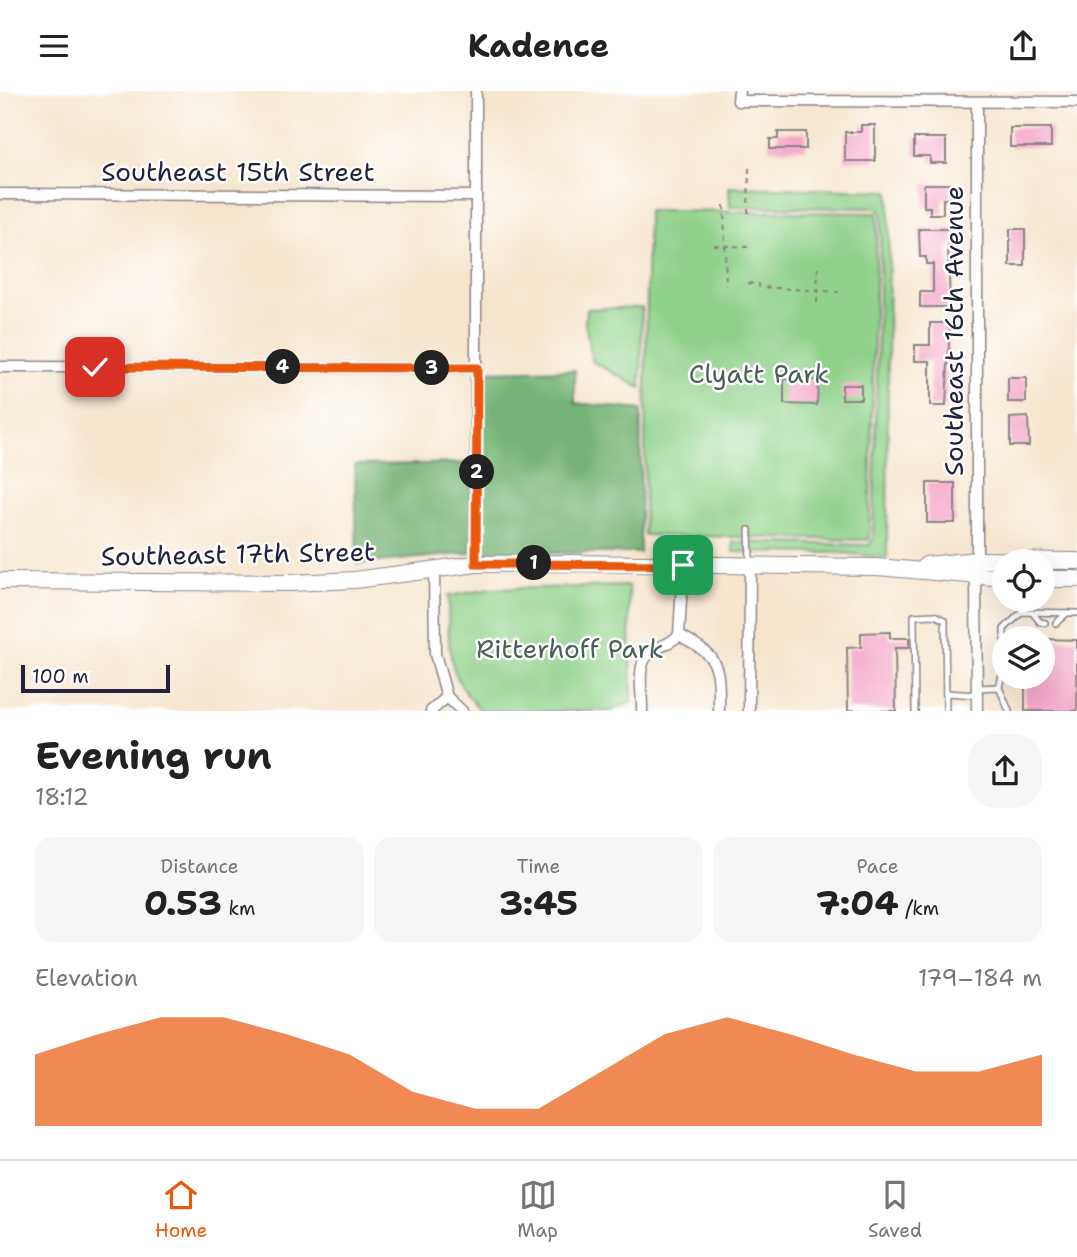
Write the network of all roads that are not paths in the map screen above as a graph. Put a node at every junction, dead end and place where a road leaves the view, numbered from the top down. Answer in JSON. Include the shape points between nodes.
{"nodes":[{"id":1,"x":476,"y":91,"type":"edge"},
{"id":2,"x":739,"y":96,"type":"edge"},
{"id":3,"x":1077,"y":102,"type":"edge"},
{"id":4,"x":977,"y":103,"type":"junction"},
{"id":5,"x":0,"y":194,"type":"edge"},
{"id":6,"x":476,"y":196,"type":"junction"},
{"id":7,"x":0,"y":367,"type":"edge"},
{"id":8,"x":477,"y":368,"type":"junction"},
{"id":9,"x":749,"y":530,"type":"dead end"},
{"id":10,"x":977,"y":560,"type":"junction"},
{"id":11,"x":1077,"y":561,"type":"edge"},
{"id":12,"x":476,"y":564,"type":"junction"},
{"id":13,"x":683,"y":565,"type":"junction"},
{"id":14,"x":750,"y":565,"type":"junction"},
{"id":15,"x":896,"y":568,"type":"junction"},
{"id":16,"x":434,"y":570,"type":"junction"},
{"id":17,"x":976,"y":578,"type":"junction"},
{"id":18,"x":992,"y":579,"type":"edge"},
{"id":19,"x":1055,"y":579,"type":"edge"},
{"id":20,"x":1077,"y":579,"type":"edge"},
{"id":21,"x":0,"y":581,"type":"edge"},
{"id":22,"x":1022,"y":612,"type":"edge"},
{"id":23,"x":1032,"y":612,"type":"joint"},
{"id":24,"x":1067,"y":613,"type":"junction"},
{"id":25,"x":1077,"y":613,"type":"edge"},
{"id":26,"x":1045,"y":622,"type":"dead end"},
{"id":27,"x":1056,"y":622,"type":"dead end"},
{"id":28,"x":1007,"y":626,"type":"edge"},
{"id":29,"x":679,"y":635,"type":"junction"},
{"id":30,"x":994,"y":689,"type":"edge"},
{"id":31,"x":999,"y":689,"type":"edge"},
{"id":32,"x":977,"y":692,"type":"junction"},
{"id":33,"x":946,"y":693,"type":"junction"},
{"id":34,"x":447,"y":697,"type":"junction"},
{"id":35,"x":431,"y":711,"type":"edge"},
{"id":36,"x":462,"y":711,"type":"edge"},
{"id":37,"x":642,"y":711,"type":"edge"},
{"id":38,"x":719,"y":711,"type":"edge"},
{"id":39,"x":749,"y":711,"type":"edge"},
{"id":40,"x":915,"y":711,"type":"edge"},
{"id":41,"x":946,"y":711,"type":"edge"},
{"id":42,"x":977,"y":711,"type":"edge"},
{"id":43,"x":1009,"y":711,"type":"edge"}],
"edges":[{"from":1,"to":6,"type":"street"},
{"from":2,"to":4,"type":"street"},
{"from":3,"to":4,"type":"street"},
{"from":4,"to":10,"type":"street","name":"Southeast 16th Avenue"},
{"from":5,"to":6,"type":"street","name":"Southeast 15th Street"},
{"from":6,"to":8,"type":"street"},
{"from":7,"to":8,"type":"street"},
{"from":8,"to":12,"type":"street"},
{"from":9,"to":14,"type":"lane"},
{"from":10,"to":11,"type":"main road","name":"Southeast 17th Street"},
{"from":10,"to":15,"type":"main road","name":"Southeast 17th Street"},
{"from":12,"to":13,"type":"main road","name":"Southeast 17th Street"},
{"from":12,"to":16,"type":"main road","name":"Southeast 17th Street"},
{"from":13,"to":14,"type":"main road","name":"Southeast 17th Street"},
{"from":13,"to":29,"type":"street"},
{"from":14,"to":15,"type":"main road","name":"Southeast 17th Street"},
{"from":14,"to":39,"type":"street"},
{"from":15,"to":17,"type":"main road","name":"Southeast 17th Street"},
{"from":16,"to":21,"type":"main road","name":"Southeast 17th Street","via":[[291,583]]},
{"from":16,"to":34,"type":"street","via":[[435,654]]},
{"from":17,"to":18,"type":"main road","name":"Southeast 17th Street"},
{"from":17,"to":32,"type":"street"},
{"from":19,"to":20,"type":"main road"},
{"from":22,"to":28,"type":"lane"},
{"from":23,"to":24,"type":"lane"},
{"from":23,"to":26,"type":"lane"},
{"from":24,"to":25,"type":"lane"},
{"from":24,"to":27,"type":"lane"},
{"from":29,"to":37,"type":"street","via":[[647,656],[642,666]]},
{"from":29,"to":38,"type":"street","via":[[707,650],[718,665]]},
{"from":30,"to":32,"type":"lane"},
{"from":31,"to":43,"type":"lane"},
{"from":32,"to":33,"type":"lane"},
{"from":32,"to":42,"type":"street"},
{"from":33,"to":40,"type":"lane","via":[[945,620],[935,615],[914,616]]},
{"from":33,"to":41,"type":"lane"},
{"from":34,"to":35,"type":"street"},
{"from":34,"to":36,"type":"street"}]}
